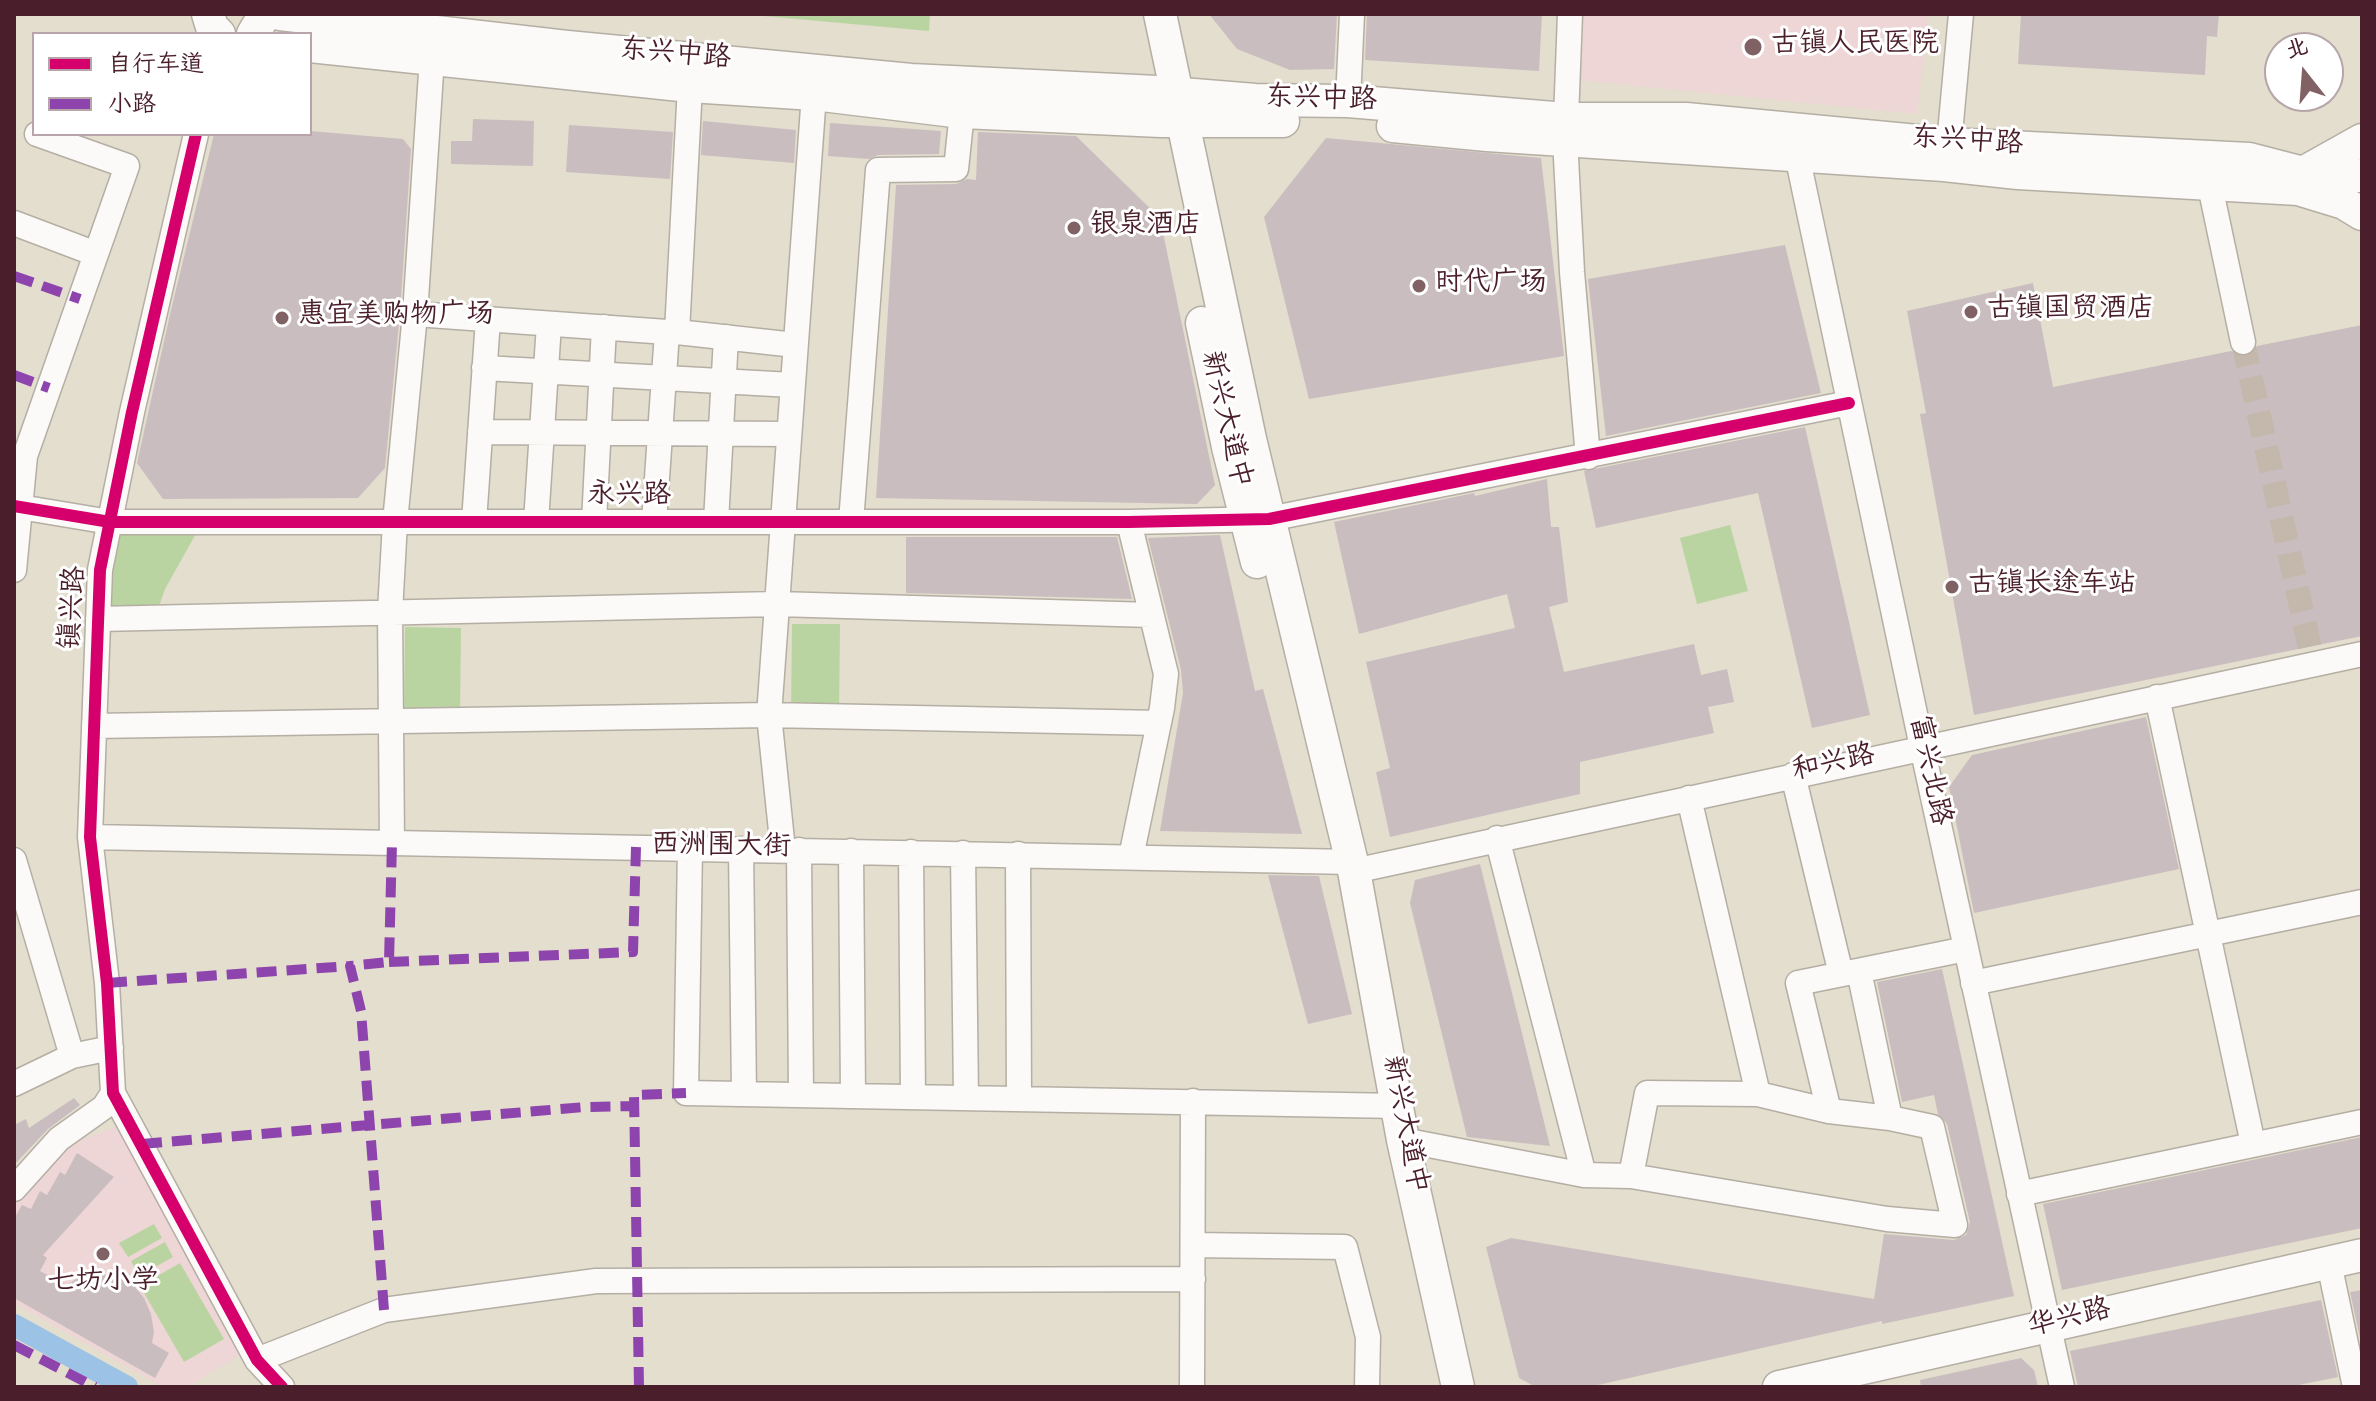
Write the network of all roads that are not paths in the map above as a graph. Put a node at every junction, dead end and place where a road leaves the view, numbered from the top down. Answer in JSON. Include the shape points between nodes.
{"nodes":[{"id":1,"x":208,"y":14,"type":"edge"},
{"id":2,"x":262,"y":14,"type":"edge"},
{"id":3,"x":280,"y":14,"type":"edge"},
{"id":4,"x":1140,"y":14,"type":"edge"},
{"id":5,"x":1160,"y":14,"type":"edge"},
{"id":6,"x":1352,"y":14,"type":"edge"},
{"id":7,"x":1570,"y":14,"type":"edge"},
{"id":8,"x":1961,"y":14,"type":"edge"},
{"id":9,"x":217,"y":32,"type":"edge"},
{"id":10,"x":254,"y":32,"type":"edge"},
{"id":11,"x":312,"y":46,"type":"edge"},
{"id":12,"x":432,"y":58,"type":"junction"},
{"id":13,"x":690,"y":86,"type":"junction"},
{"id":14,"x":814,"y":94,"type":"junction"},
{"id":15,"x":1348,"y":101,"type":"junction"},
{"id":16,"x":1169,"y":107,"type":"junction"},
{"id":17,"x":962,"y":112,"type":"junction"},
{"id":18,"x":1565,"y":129,"type":"junction"},
{"id":19,"x":41,"y":136,"type":"edge"},
{"id":20,"x":196,"y":136,"type":"edge"},
{"id":21,"x":2362,"y":140,"type":"edge"},
{"id":22,"x":1949,"y":144,"type":"junction"},
{"id":23,"x":1797,"y":155,"type":"junction"},
{"id":24,"x":2362,"y":176,"type":"edge"},
{"id":25,"x":2301,"y":181,"type":"junction"},
{"id":26,"x":2210,"y":186,"type":"junction"},
{"id":27,"x":2362,"y":194,"type":"edge"},
{"id":28,"x":2362,"y":214,"type":"edge"},
{"id":29,"x":14,"y":223,"type":"edge"},
{"id":30,"x":96,"y":254,"type":"junction"},
{"id":31,"x":415,"y":314,"type":"junction"},
{"id":32,"x":488,"y":319,"type":"junction"},
{"id":33,"x":549,"y":324,"type":"junction"},
{"id":34,"x":604,"y":327,"type":"junction"},
{"id":35,"x":672,"y":332,"type":"junction"},
{"id":36,"x":726,"y":337,"type":"junction"},
{"id":37,"x":2243,"y":342,"type":"tunnel mouth"},
{"id":38,"x":795,"y":345,"type":"junction"},
{"id":39,"x":484,"y":368,"type":"junction"},
{"id":40,"x":546,"y":371,"type":"junction"},
{"id":41,"x":602,"y":374,"type":"junction"},
{"id":42,"x":664,"y":378,"type":"junction"},
{"id":43,"x":723,"y":381,"type":"junction"},
{"id":44,"x":792,"y":385,"type":"junction"},
{"id":45,"x":1849,"y":403,"type":"junction"},
{"id":46,"x":480,"y":432,"type":"junction"},
{"id":47,"x":542,"y":433,"type":"junction"},
{"id":48,"x":599,"y":433,"type":"junction"},
{"id":49,"x":660,"y":433,"type":"junction"},
{"id":50,"x":721,"y":434,"type":"junction"},
{"id":51,"x":788,"y":434,"type":"junction"},
{"id":52,"x":1588,"y":457,"type":"junction"},
{"id":53,"x":16,"y":507,"type":"edge"},
{"id":54,"x":1258,"y":520,"type":"junction"},
{"id":55,"x":110,"y":522,"type":"junction"},
{"id":56,"x":395,"y":522,"type":"junction"},
{"id":57,"x":474,"y":522,"type":"junction"},
{"id":58,"x":536,"y":522,"type":"junction"},
{"id":59,"x":594,"y":522,"type":"junction"},
{"id":60,"x":654,"y":522,"type":"junction"},
{"id":61,"x":716,"y":522,"type":"junction"},
{"id":62,"x":782,"y":522,"type":"junction"},
{"id":63,"x":851,"y":522,"type":"junction"},
{"id":64,"x":1129,"y":522,"type":"junction"},
{"id":65,"x":15,"y":555,"type":"edge"},
{"id":66,"x":777,"y":604,"type":"junction"},
{"id":67,"x":390,"y":612,"type":"junction"},
{"id":68,"x":1151,"y":615,"type":"junction"},
{"id":69,"x":98,"y":619,"type":"junction"},
{"id":70,"x":2362,"y":654,"type":"edge"},
{"id":71,"x":2157,"y":697,"type":"junction"},
{"id":72,"x":769,"y":715,"type":"junction"},
{"id":73,"x":392,"y":720,"type":"junction"},
{"id":74,"x":1159,"y":723,"type":"junction"},
{"id":75,"x":94,"y":726,"type":"junction"},
{"id":76,"x":1922,"y":747,"type":"junction"},
{"id":77,"x":1793,"y":775,"type":"junction"},
{"id":78,"x":1689,"y":798,"type":"junction"},
{"id":79,"x":90,"y":837,"type":"junction"},
{"id":80,"x":1497,"y":838,"type":"junction"},
{"id":81,"x":392,"y":842,"type":"junction"},
{"id":82,"x":690,"y":848,"type":"junction"},
{"id":83,"x":741,"y":849,"type":"junction"},
{"id":84,"x":791,"y":850,"type":"junction"},
{"id":85,"x":851,"y":851,"type":"junction"},
{"id":86,"x":911,"y":852,"type":"junction"},
{"id":87,"x":963,"y":853,"type":"junction"},
{"id":88,"x":1018,"y":854,"type":"junction"},
{"id":89,"x":1131,"y":857,"type":"junction"},
{"id":90,"x":14,"y":860,"type":"edge"},
{"id":91,"x":1353,"y":866,"type":"junction"},
{"id":92,"x":2362,"y":902,"type":"edge"},
{"id":93,"x":2208,"y":934,"type":"junction"},
{"id":94,"x":1966,"y":949,"type":"junction"},
{"id":95,"x":1850,"y":973,"type":"junction"},
{"id":96,"x":1973,"y":983,"type":"junction"},
{"id":97,"x":111,"y":1048,"type":"junction"},
{"id":98,"x":72,"y":1056,"type":"junction"},
{"id":99,"x":14,"y":1084,"type":"edge"},
{"id":100,"x":113,"y":1093,"type":"junction"},
{"id":101,"x":744,"y":1094,"type":"junction"},
{"id":102,"x":1758,"y":1094,"type":"junction"},
{"id":103,"x":801,"y":1095,"type":"junction"},
{"id":104,"x":853,"y":1096,"type":"junction"},
{"id":105,"x":913,"y":1097,"type":"junction"},
{"id":106,"x":966,"y":1098,"type":"junction"},
{"id":107,"x":1019,"y":1099,"type":"junction"},
{"id":108,"x":1193,"y":1101,"type":"junction"},
{"id":109,"x":1398,"y":1106,"type":"junction"},
{"id":110,"x":1829,"y":1111,"type":"junction"},
{"id":111,"x":1890,"y":1118,"type":"junction"},
{"id":112,"x":2362,"y":1122,"type":"edge"},
{"id":113,"x":1403,"y":1140,"type":"junction"},
{"id":114,"x":2253,"y":1144,"type":"junction"},
{"id":115,"x":1584,"y":1175,"type":"junction"},
{"id":116,"x":1631,"y":1176,"type":"junction"},
{"id":117,"x":14,"y":1189,"type":"edge"},
{"id":118,"x":2019,"y":1194,"type":"junction"},
{"id":119,"x":1193,"y":1245,"type":"junction"},
{"id":120,"x":2362,"y":1255,"type":"edge"},
{"id":121,"x":2329,"y":1263,"type":"junction"},
{"id":122,"x":1193,"y":1279,"type":"junction"},
{"id":123,"x":2048,"y":1326,"type":"junction"},
{"id":124,"x":257,"y":1360,"type":"junction"},
{"id":125,"x":2353,"y":1385,"type":"edge"},
{"id":126,"x":282,"y":1387,"type":"edge"},
{"id":127,"x":1192,"y":1387,"type":"edge"},
{"id":128,"x":1367,"y":1387,"type":"edge"},
{"id":129,"x":1458,"y":1387,"type":"edge"},
{"id":130,"x":1779,"y":1387,"type":"edge"},
{"id":131,"x":2062,"y":1387,"type":"edge"}],
"edges":[{"from":1,"to":9,"type":"main road"},
{"from":2,"to":10,"type":"main road"},
{"from":3,"to":16,"type":"main road","name":"东兴中路"},
{"from":4,"to":16,"type":"main road","name":"新兴大道中"},
{"from":5,"to":16,"type":"main road","name":"新兴大道中"},
{"from":6,"to":15,"type":"street"},
{"from":7,"to":18,"type":"street"},
{"from":8,"to":22,"type":"street"},
{"from":11,"to":12,"type":"main road","name":"东兴中路"},
{"from":12,"to":13,"type":"main road","name":"东兴中路"},
{"from":12,"to":31,"type":"street"},
{"from":13,"to":14,"type":"main road","name":"东兴中路"},
{"from":13,"to":35,"type":"street"},
{"from":14,"to":17,"type":"main road","name":"东兴中路"},
{"from":14,"to":38,"type":"street"},
{"from":15,"to":16,"type":"main road","name":"东兴中路","via":[[1255,100]]},
{"from":15,"to":18,"type":"main road","name":"东兴中路"},
{"from":16,"to":17,"type":"main road","name":"东兴中路"},
{"from":16,"to":18,"type":"main road","name":"东兴中路","via":[[1487,135]]},
{"from":16,"to":54,"type":"main road","name":"新兴大道中","via":[[1228,447]]},
{"from":17,"to":63,"type":"street","via":[[956,169],[878,170]]},
{"from":18,"to":22,"type":"main road","name":"东兴中路","via":[[1686,119]]},
{"from":18,"to":23,"type":"main road","name":"东兴中路"},
{"from":18,"to":52,"type":"street"},
{"from":19,"to":30,"type":"street","via":[[127,166]]},
{"from":20,"to":55,"type":"street","name":"镇兴路"},
{"from":21,"to":25,"type":"main road"},
{"from":22,"to":25,"type":"main road","name":"东兴中路","via":[[2249,159]]},
{"from":23,"to":26,"type":"main road","name":"东兴中路"},
{"from":23,"to":45,"type":"street","name":"富兴北路"},
{"from":24,"to":25,"type":"main road","name":"东兴中路"},
{"from":25,"to":26,"type":"main road","name":"东兴中路"},
{"from":25,"to":27,"type":"main road","name":"东兴中路"},
{"from":25,"to":28,"type":"main road"},
{"from":26,"to":37,"type":"street"},
{"from":29,"to":30,"type":"street"},
{"from":30,"to":53,"type":"street","via":[[25,456]]},
{"from":31,"to":32,"type":"street"},
{"from":31,"to":56,"type":"street"},
{"from":32,"to":33,"type":"street"},
{"from":32,"to":39,"type":"street"},
{"from":33,"to":34,"type":"street"},
{"from":33,"to":40,"type":"street"},
{"from":34,"to":35,"type":"street"},
{"from":34,"to":41,"type":"street"},
{"from":35,"to":36,"type":"street"},
{"from":35,"to":42,"type":"street"},
{"from":36,"to":38,"type":"street"},
{"from":36,"to":43,"type":"street"},
{"from":38,"to":44,"type":"street"},
{"from":39,"to":40,"type":"street"},
{"from":39,"to":46,"type":"street"},
{"from":40,"to":41,"type":"street"},
{"from":40,"to":47,"type":"street"},
{"from":41,"to":42,"type":"street"},
{"from":41,"to":48,"type":"street"},
{"from":42,"to":43,"type":"street"},
{"from":42,"to":49,"type":"street"},
{"from":43,"to":44,"type":"street"},
{"from":43,"to":50,"type":"street"},
{"from":44,"to":51,"type":"street"},
{"from":45,"to":52,"type":"street","name":"永兴路"},
{"from":45,"to":76,"type":"street","name":"富兴北路"},
{"from":46,"to":47,"type":"street"},
{"from":46,"to":57,"type":"street"},
{"from":47,"to":48,"type":"street"},
{"from":47,"to":58,"type":"street"},
{"from":48,"to":49,"type":"street"},
{"from":48,"to":59,"type":"street"},
{"from":49,"to":50,"type":"street"},
{"from":49,"to":60,"type":"street"},
{"from":50,"to":51,"type":"street"},
{"from":50,"to":61,"type":"street"},
{"from":51,"to":62,"type":"street"},
{"from":52,"to":54,"type":"street","name":"永兴路"},
{"from":53,"to":55,"type":"street","name":"永兴路"},
{"from":53,"to":65,"type":"street"},
{"from":54,"to":64,"type":"street","name":"永兴路"},
{"from":54,"to":91,"type":"main road","name":"新兴大道中","via":[[1318,802]]},
{"from":55,"to":56,"type":"street","name":"永兴路"},
{"from":55,"to":69,"type":"street","name":"镇兴路","via":[[100,570]]},
{"from":56,"to":57,"type":"street","name":"永兴路"},
{"from":56,"to":67,"type":"street"},
{"from":57,"to":58,"type":"street","name":"永兴路"},
{"from":58,"to":59,"type":"street","name":"永兴路"},
{"from":59,"to":60,"type":"street","name":"永兴路"},
{"from":60,"to":61,"type":"street","name":"永兴路"},
{"from":61,"to":62,"type":"street","name":"永兴路"},
{"from":62,"to":63,"type":"street","name":"永兴路"},
{"from":62,"to":66,"type":"street"},
{"from":63,"to":64,"type":"street","name":"永兴路"},
{"from":64,"to":68,"type":"street"},
{"from":66,"to":67,"type":"street"},
{"from":66,"to":68,"type":"street"},
{"from":66,"to":72,"type":"street"},
{"from":67,"to":69,"type":"street"},
{"from":67,"to":73,"type":"street"},
{"from":68,"to":74,"type":"street","via":[[1166,674]]},
{"from":69,"to":75,"type":"street","name":"镇兴路"},
{"from":70,"to":71,"type":"street","name":"和兴路","via":[[2313,659]]},
{"from":71,"to":76,"type":"street","name":"和兴路"},
{"from":71,"to":93,"type":"street"},
{"from":72,"to":73,"type":"street"},
{"from":72,"to":74,"type":"street"},
{"from":72,"to":84,"type":"street"},
{"from":73,"to":75,"type":"street"},
{"from":73,"to":81,"type":"street"},
{"from":74,"to":89,"type":"street"},
{"from":75,"to":79,"type":"street","name":"镇兴路"},
{"from":76,"to":77,"type":"street","name":"和兴路"},
{"from":76,"to":94,"type":"street","name":"富兴北路"},
{"from":77,"to":78,"type":"street","name":"和兴路"},
{"from":77,"to":95,"type":"street"},
{"from":78,"to":80,"type":"street","name":"和兴路"},
{"from":78,"to":102,"type":"street"},
{"from":79,"to":81,"type":"street","name":"西洲围大街"},
{"from":79,"to":97,"type":"street","name":"镇兴路"},
{"from":80,"to":91,"type":"street","name":"和兴路"},
{"from":80,"to":115,"type":"street"},
{"from":81,"to":82,"type":"street","name":"西洲围大街"},
{"from":82,"to":83,"type":"street","name":"西洲围大街"},
{"from":82,"to":101,"type":"street","via":[[686,1093]]},
{"from":83,"to":84,"type":"street","name":"西洲围大街"},
{"from":83,"to":101,"type":"street"},
{"from":84,"to":85,"type":"street","name":"西洲围大街"},
{"from":84,"to":103,"type":"street"},
{"from":85,"to":86,"type":"street","name":"西洲围大街"},
{"from":85,"to":104,"type":"street"},
{"from":86,"to":87,"type":"street","name":"西洲围大街"},
{"from":86,"to":105,"type":"street"},
{"from":87,"to":88,"type":"street","name":"西洲围大街"},
{"from":87,"to":106,"type":"street"},
{"from":88,"to":89,"type":"street","name":"西洲围大街"},
{"from":88,"to":107,"type":"street"},
{"from":89,"to":91,"type":"street","name":"西洲围大街"},
{"from":90,"to":98,"type":"street"},
{"from":91,"to":109,"type":"main road","name":"新兴大道中"},
{"from":92,"to":93,"type":"street"},
{"from":93,"to":96,"type":"street"},
{"from":93,"to":114,"type":"street"},
{"from":94,"to":95,"type":"street"},
{"from":94,"to":96,"type":"street","name":"富兴北路"},
{"from":95,"to":110,"type":"street","via":[[1798,983]]},
{"from":95,"to":111,"type":"street"},
{"from":96,"to":118,"type":"street","name":"富兴北路"},
{"from":97,"to":98,"type":"street"},
{"from":97,"to":100,"type":"street","name":"镇兴路"},
{"from":98,"to":99,"type":"street"},
{"from":100,"to":117,"type":"street","via":[[104,1107],[59,1139]]},
{"from":100,"to":124,"type":"street"},
{"from":101,"to":103,"type":"street"},
{"from":102,"to":110,"type":"street"},
{"from":102,"to":116,"type":"street","via":[[1647,1093]]},
{"from":103,"to":104,"type":"street"},
{"from":104,"to":105,"type":"street"},
{"from":105,"to":106,"type":"street"},
{"from":106,"to":107,"type":"street"},
{"from":107,"to":108,"type":"street"},
{"from":108,"to":109,"type":"street"},
{"from":108,"to":119,"type":"street"},
{"from":109,"to":113,"type":"main road","name":"新兴大道中"},
{"from":110,"to":111,"type":"street"},
{"from":111,"to":116,"type":"street","via":[[1932,1127],[1955,1225],[1887,1219]]},
{"from":112,"to":114,"type":"street"},
{"from":113,"to":115,"type":"street"},
{"from":113,"to":129,"type":"main road","name":"新兴大道中"},
{"from":114,"to":118,"type":"street"},
{"from":115,"to":116,"type":"street"},
{"from":118,"to":123,"type":"street","name":"富兴北路"},
{"from":119,"to":122,"type":"street"},
{"from":119,"to":128,"type":"street","via":[[1345,1247],[1368,1337]]},
{"from":120,"to":121,"type":"main road","name":"华兴路"},
{"from":121,"to":123,"type":"main road","name":"华兴路"},
{"from":121,"to":125,"type":"street"},
{"from":122,"to":124,"type":"street","via":[[596,1281],[384,1310]]},
{"from":122,"to":127,"type":"street"},
{"from":123,"to":130,"type":"main road","name":"华兴路"},
{"from":123,"to":131,"type":"street","name":"富兴北路"},
{"from":124,"to":126,"type":"street"}]}
